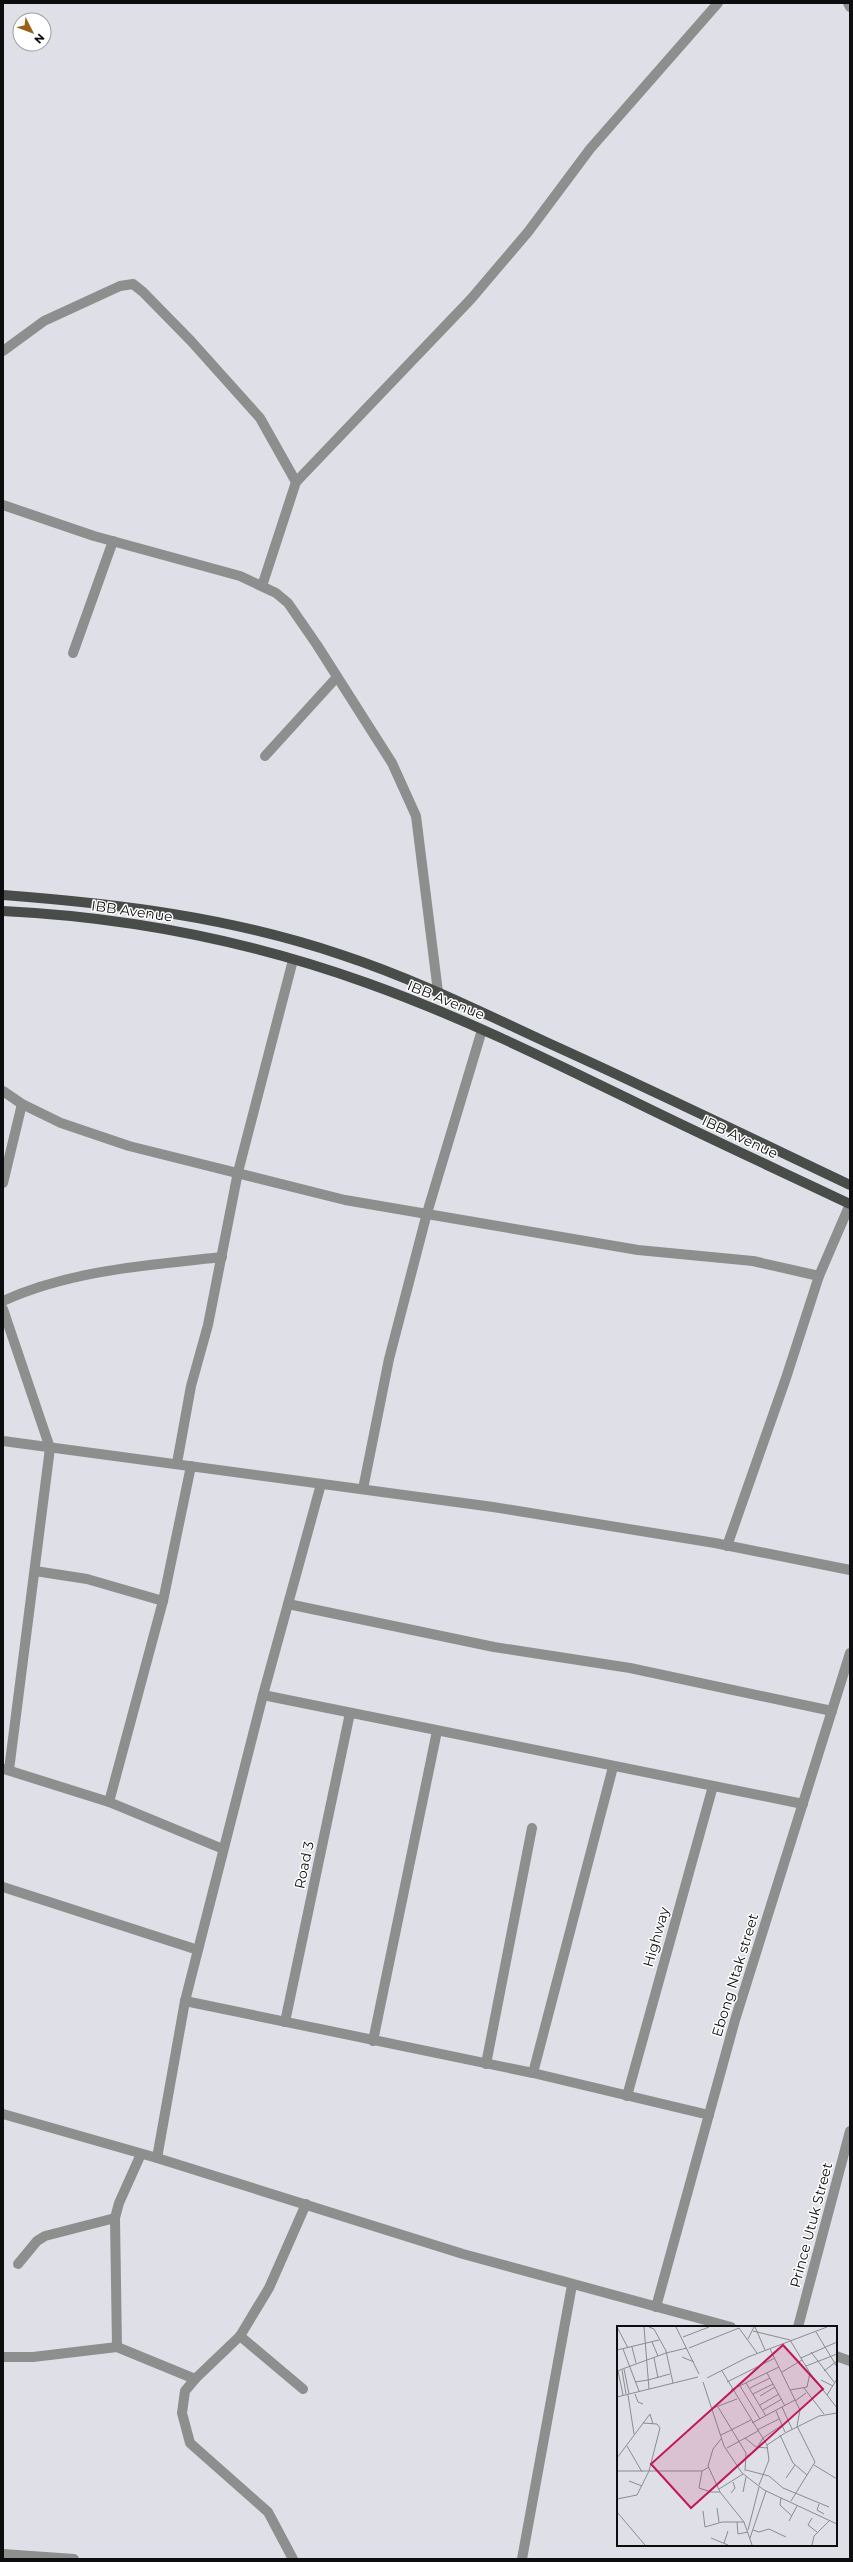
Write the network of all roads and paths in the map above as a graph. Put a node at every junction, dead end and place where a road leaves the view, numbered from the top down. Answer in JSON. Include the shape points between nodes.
{"nodes":[{"id":1,"x":718,"y":3,"type":"edge"},
{"id":2,"x":848,"y":3,"type":"edge"},
{"id":3,"x":850,"y":7,"type":"edge"},
{"id":4,"x":3,"y":351,"type":"edge"},
{"id":5,"x":296,"y":482,"type":"junction"},
{"id":6,"x":3,"y":505,"type":"edge"},
{"id":7,"x":113,"y":541,"type":"junction"},
{"id":8,"x":262,"y":586,"type":"junction"},
{"id":9,"x":73,"y":654,"type":"dead end"},
{"id":10,"x":337,"y":677,"type":"junction"},
{"id":11,"x":265,"y":756,"type":"dead end"},
{"id":12,"x":3,"y":895,"type":"edge"},
{"id":13,"x":3,"y":910,"type":"edge"},
{"id":14,"x":293,"y":960,"type":"junction"},
{"id":15,"x":438,"y":992,"type":"junction"},
{"id":16,"x":482,"y":1030,"type":"junction"},
{"id":17,"x":3,"y":1091,"type":"edge"},
{"id":18,"x":22,"y":1104,"type":"junction"},
{"id":19,"x":238,"y":1172,"type":"junction"},
{"id":20,"x":3,"y":1183,"type":"edge"},
{"id":21,"x":850,"y":1185,"type":"edge"},
{"id":22,"x":850,"y":1204,"type":"edge"},
{"id":23,"x":427,"y":1213,"type":"junction"},
{"id":24,"x":222,"y":1257,"type":"junction"},
{"id":25,"x":819,"y":1276,"type":"junction"},
{"id":26,"x":3,"y":1301,"type":"edge"},
{"id":27,"x":3,"y":1309,"type":"edge"},
{"id":28,"x":3,"y":1441,"type":"edge"},
{"id":29,"x":50,"y":1448,"type":"junction"},
{"id":30,"x":177,"y":1463,"type":"junction"},
{"id":31,"x":190,"y":1466,"type":"junction"},
{"id":32,"x":321,"y":1484,"type":"junction"},
{"id":33,"x":363,"y":1490,"type":"junction"},
{"id":34,"x":726,"y":1546,"type":"junction"},
{"id":35,"x":850,"y":1570,"type":"edge"},
{"id":36,"x":35,"y":1571,"type":"junction"},
{"id":37,"x":163,"y":1601,"type":"junction"},
{"id":38,"x":288,"y":1604,"type":"junction"},
{"id":39,"x":850,"y":1653,"type":"edge"},
{"id":40,"x":263,"y":1695,"type":"junction"},
{"id":41,"x":832,"y":1711,"type":"junction"},
{"id":42,"x":350,"y":1713,"type":"junction"},
{"id":43,"x":437,"y":1731,"type":"junction"},
{"id":44,"x":613,"y":1767,"type":"junction"},
{"id":45,"x":6,"y":1769,"type":"edge"},
{"id":46,"x":713,"y":1786,"type":"junction"},
{"id":47,"x":109,"y":1802,"type":"junction"},
{"id":48,"x":803,"y":1804,"type":"junction"},
{"id":49,"x":532,"y":1828,"type":"dead end"},
{"id":50,"x":224,"y":1849,"type":"junction"},
{"id":51,"x":3,"y":1887,"type":"edge"},
{"id":52,"x":198,"y":1950,"type":"junction"},
{"id":53,"x":185,"y":2001,"type":"junction"},
{"id":54,"x":285,"y":2022,"type":"junction"},
{"id":55,"x":373,"y":2041,"type":"junction"},
{"id":56,"x":486,"y":2064,"type":"junction"},
{"id":57,"x":533,"y":2073,"type":"junction"},
{"id":58,"x":627,"y":2096,"type":"junction"},
{"id":59,"x":3,"y":2114,"type":"edge"},
{"id":60,"x":709,"y":2115,"type":"junction"},
{"id":61,"x":850,"y":2131,"type":"edge"},
{"id":62,"x":141,"y":2154,"type":"junction"},
{"id":63,"x":157,"y":2158,"type":"junction"},
{"id":64,"x":306,"y":2204,"type":"junction"},
{"id":65,"x":115,"y":2218,"type":"junction"},
{"id":66,"x":18,"y":2264,"type":"dead end"},
{"id":67,"x":572,"y":2285,"type":"junction"},
{"id":68,"x":656,"y":2307,"type":"junction"},
{"id":69,"x":727,"y":2326,"type":"edge"},
{"id":70,"x":798,"y":2326,"type":"edge"},
{"id":71,"x":240,"y":2336,"type":"junction"},
{"id":72,"x":116,"y":2347,"type":"junction"},
{"id":73,"x":837,"y":2356,"type":"edge"},
{"id":74,"x":3,"y":2357,"type":"edge"},
{"id":75,"x":850,"y":2361,"type":"edge"},
{"id":76,"x":194,"y":2379,"type":"junction"},
{"id":77,"x":303,"y":2389,"type":"dead end"},
{"id":78,"x":3,"y":2554,"type":"edge"},
{"id":79,"x":74,"y":2559,"type":"edge"},
{"id":80,"x":293,"y":2559,"type":"edge"},
{"id":81,"x":522,"y":2559,"type":"edge"}],
"edges":[{"from":1,"to":5,"type":"street","via":[[590,149],[528,232],[471,299]]},
{"from":2,"to":3,"type":"street"},
{"from":4,"to":5,"type":"street","via":[[44,321],[120,286],[133,284],[191,341],[260,418]]},
{"from":5,"to":8,"type":"street"},
{"from":6,"to":7,"type":"street"},
{"from":7,"to":8,"type":"street","via":[[240,576]]},
{"from":7,"to":9,"type":"street"},
{"from":8,"to":10,"type":"street","via":[[288,603]]},
{"from":10,"to":11,"type":"street"},
{"from":10,"to":15,"type":"street","via":[[392,763],[416,816]]},
{"from":12,"to":15,"type":"main road","via":[[119,904],[249,929],[342,955]]},
{"from":13,"to":14,"type":"main road","name":"IBB Avenue","via":[[120,922],[192,934]]},
{"from":14,"to":16,"type":"main road","name":"IBB Avenue","via":[[368,983]]},
{"from":14,"to":19,"type":"street"},
{"from":15,"to":21,"type":"main road"},
{"from":16,"to":22,"type":"main road","name":"IBB Avenue"},
{"from":16,"to":23,"type":"street"},
{"from":17,"to":18,"type":"street"},
{"from":18,"to":19,"type":"street","via":[[61,1122],[129,1146]]},
{"from":18,"to":20,"type":"street"},
{"from":19,"to":23,"type":"street","via":[[345,1200]]},
{"from":19,"to":24,"type":"street"},
{"from":22,"to":25,"type":"street"},
{"from":23,"to":25,"type":"street","via":[[638,1250],[753,1262]]},
{"from":23,"to":33,"type":"street","via":[[389,1359]]},
{"from":24,"to":26,"type":"street","via":[[118,1268],[24,1291]]},
{"from":24,"to":30,"type":"street","via":[[208,1325],[191,1386]]},
{"from":25,"to":34,"type":"street"},
{"from":27,"to":29,"type":"street"},
{"from":28,"to":29,"type":"street"},
{"from":29,"to":30,"type":"street"},
{"from":29,"to":36,"type":"street"},
{"from":30,"to":31,"type":"street"},
{"from":31,"to":32,"type":"street"},
{"from":31,"to":37,"type":"street"},
{"from":32,"to":33,"type":"street"},
{"from":32,"to":38,"type":"street"},
{"from":33,"to":34,"type":"street","via":[[493,1507]]},
{"from":34,"to":35,"type":"street"},
{"from":36,"to":37,"type":"street","via":[[87,1579]]},
{"from":36,"to":45,"type":"street"},
{"from":37,"to":47,"type":"street"},
{"from":38,"to":40,"type":"street"},
{"from":38,"to":41,"type":"street","via":[[494,1647],[630,1668]]},
{"from":39,"to":41,"type":"street","name":"Ebong Ntak street"},
{"from":40,"to":42,"type":"street"},
{"from":40,"to":50,"type":"street"},
{"from":41,"to":48,"type":"street","name":"Ebong Ntak street"},
{"from":42,"to":43,"type":"street"},
{"from":42,"to":54,"type":"street","name":"Road 3"},
{"from":43,"to":44,"type":"street"},
{"from":43,"to":55,"type":"street"},
{"from":44,"to":46,"type":"street"},
{"from":44,"to":57,"type":"street"},
{"from":45,"to":47,"type":"street"},
{"from":46,"to":48,"type":"street"},
{"from":46,"to":58,"type":"street","name":"Highway"},
{"from":47,"to":50,"type":"street"},
{"from":48,"to":60,"type":"street","name":"Ebong Ntak street","via":[[735,2020]]},
{"from":49,"to":56,"type":"street"},
{"from":50,"to":52,"type":"street"},
{"from":51,"to":52,"type":"street"},
{"from":52,"to":53,"type":"street"},
{"from":53,"to":54,"type":"street"},
{"from":53,"to":63,"type":"street"},
{"from":54,"to":55,"type":"street"},
{"from":55,"to":56,"type":"street"},
{"from":56,"to":57,"type":"street"},
{"from":57,"to":58,"type":"street"},
{"from":58,"to":60,"type":"street"},
{"from":59,"to":62,"type":"street"},
{"from":60,"to":68,"type":"street","name":"Ebong Ntak street"},
{"from":61,"to":70,"type":"street","name":"Prince Utuk Street"},
{"from":62,"to":63,"type":"street"},
{"from":62,"to":65,"type":"street"},
{"from":63,"to":64,"type":"street"},
{"from":64,"to":67,"type":"street","via":[[463,2254]]},
{"from":64,"to":71,"type":"street","via":[[269,2288]]},
{"from":65,"to":66,"type":"street","via":[[45,2236],[37,2241]]},
{"from":65,"to":72,"type":"street"},
{"from":67,"to":68,"type":"street"},
{"from":67,"to":81,"type":"street"},
{"from":68,"to":69,"type":"street"},
{"from":71,"to":76,"type":"street"},
{"from":71,"to":77,"type":"street"},
{"from":72,"to":74,"type":"street","via":[[33,2357]]},
{"from":72,"to":76,"type":"street"},
{"from":73,"to":75,"type":"street"},
{"from":76,"to":80,"type":"street","via":[[185,2391],[182,2413],[190,2443],[268,2512]]},
{"from":78,"to":79,"type":"street"}]}
